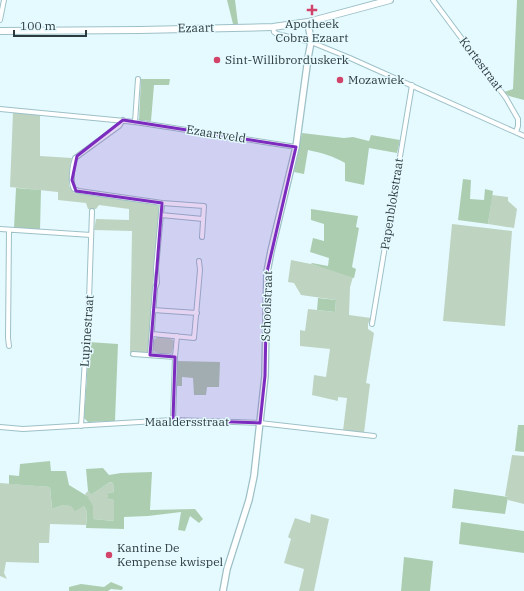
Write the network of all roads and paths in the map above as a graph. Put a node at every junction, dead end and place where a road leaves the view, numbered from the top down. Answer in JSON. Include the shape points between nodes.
{"nodes":[{"id":1,"x":4,"y":0,"type":"edge"},
{"id":2,"x":390,"y":0,"type":"edge"},
{"id":3,"x":434,"y":0,"type":"edge"},
{"id":4,"x":0,"y":20,"type":"edge"},
{"id":5,"x":308,"y":22,"type":"junction"},
{"id":6,"x":273,"y":27,"type":"junction"},
{"id":7,"x":0,"y":31,"type":"edge"},
{"id":8,"x":312,"y":42,"type":"junction"},
{"id":9,"x":138,"y":79,"type":"dead end"},
{"id":10,"x":412,"y":85,"type":"junction"},
{"id":11,"x":0,"y":109,"type":"edge"},
{"id":12,"x":123,"y":120,"type":"junction"},
{"id":13,"x":136,"y":122,"type":"junction"},
{"id":14,"x":516,"y":132,"type":"junction"},
{"id":15,"x":524,"y":136,"type":"edge"},
{"id":16,"x":296,"y":147,"type":"junction"},
{"id":17,"x":162,"y":203,"type":"junction"},
{"id":18,"x":92,"y":211,"type":"dead end"},
{"id":19,"x":162,"y":214,"type":"junction"},
{"id":20,"x":203,"y":219,"type":"junction"},
{"id":21,"x":0,"y":229,"type":"edge"},
{"id":22,"x":9,"y":230,"type":"junction"},
{"id":23,"x":91,"y":235,"type":"junction"},
{"id":24,"x":202,"y":236,"type":"dead end"},
{"id":25,"x":199,"y":261,"type":"dead end"},
{"id":26,"x":153,"y":310,"type":"junction"},
{"id":27,"x":197,"y":313,"type":"junction"},
{"id":28,"x":372,"y":324,"type":"dead end"},
{"id":29,"x":152,"y":334,"type":"junction"},
{"id":30,"x":177,"y":336,"type":"junction"},
{"id":31,"x":9,"y":346,"type":"dead end"},
{"id":32,"x":133,"y":354,"type":"dead end"},
{"id":33,"x":150,"y":355,"type":"junction"},
{"id":34,"x":175,"y":357,"type":"junction"},
{"id":35,"x":173,"y":420,"type":"junction"},
{"id":36,"x":260,"y":423,"type":"junction"},
{"id":37,"x":81,"y":426,"type":"junction"},
{"id":38,"x":0,"y":428,"type":"edge"},
{"id":39,"x":374,"y":436,"type":"dead end"},
{"id":40,"x":223,"y":591,"type":"edge"}],
"edges":[{"from":1,"to":4,"type":"street"},
{"from":2,"to":5,"type":"main road","name":"Ezaart"},
{"from":3,"to":14,"type":"street","name":"Kortestraat","via":[[506,98],[518,119]]},
{"from":5,"to":6,"type":"main road","name":"Ezaart"},
{"from":5,"to":8,"type":"street","name":"Schoolstraat"},
{"from":6,"to":7,"type":"main road","name":"Ezaart"},
{"from":6,"to":8,"type":"street","via":[[277,34]]},
{"from":8,"to":10,"type":"street"},
{"from":8,"to":16,"type":"street","name":"Schoolstraat"},
{"from":9,"to":13,"type":"street"},
{"from":10,"to":14,"type":"street"},
{"from":10,"to":28,"type":"street","name":"Papenblokstraat"},
{"from":11,"to":12,"type":"street","name":"Ezaartveld"},
{"from":12,"to":13,"type":"street","name":"Ezaartveld"},
{"from":12,"to":17,"type":"street","via":[[116,129],[77,156],[73,162],[72,186],[79,192]]},
{"from":13,"to":16,"type":"street","name":"Ezaartveld"},
{"from":14,"to":15,"type":"street"},
{"from":16,"to":36,"type":"street","name":"Schoolstraat","via":[[267,272],[265,376]]},
{"from":17,"to":19,"type":"street"},
{"from":17,"to":20,"type":"street","via":[[204,206]]},
{"from":18,"to":23,"type":"street","name":"Lupinestraat"},
{"from":19,"to":20,"type":"street"},
{"from":19,"to":26,"type":"street"},
{"from":20,"to":24,"type":"street"},
{"from":21,"to":22,"type":"street"},
{"from":22,"to":23,"type":"street"},
{"from":22,"to":31,"type":"street"},
{"from":23,"to":37,"type":"street","name":"Lupinestraat"},
{"from":25,"to":27,"type":"street"},
{"from":26,"to":27,"type":"street"},
{"from":26,"to":29,"type":"street"},
{"from":27,"to":30,"type":"street","via":[[194,338]]},
{"from":29,"to":30,"type":"street"},
{"from":29,"to":33,"type":"street"},
{"from":30,"to":34,"type":"street"},
{"from":32,"to":33,"type":"street"},
{"from":33,"to":34,"type":"street"},
{"from":34,"to":35,"type":"street"},
{"from":35,"to":36,"type":"street","name":"Maaldersstraat"},
{"from":35,"to":37,"type":"street","name":"Maaldersstraat"},
{"from":36,"to":39,"type":"street","name":"Maaldersstraat"},
{"from":36,"to":40,"type":"street","name":"Schoolstraat","via":[[251,493],[231,555]]},
{"from":37,"to":38,"type":"street","name":"Maaldersstraat"}]}
